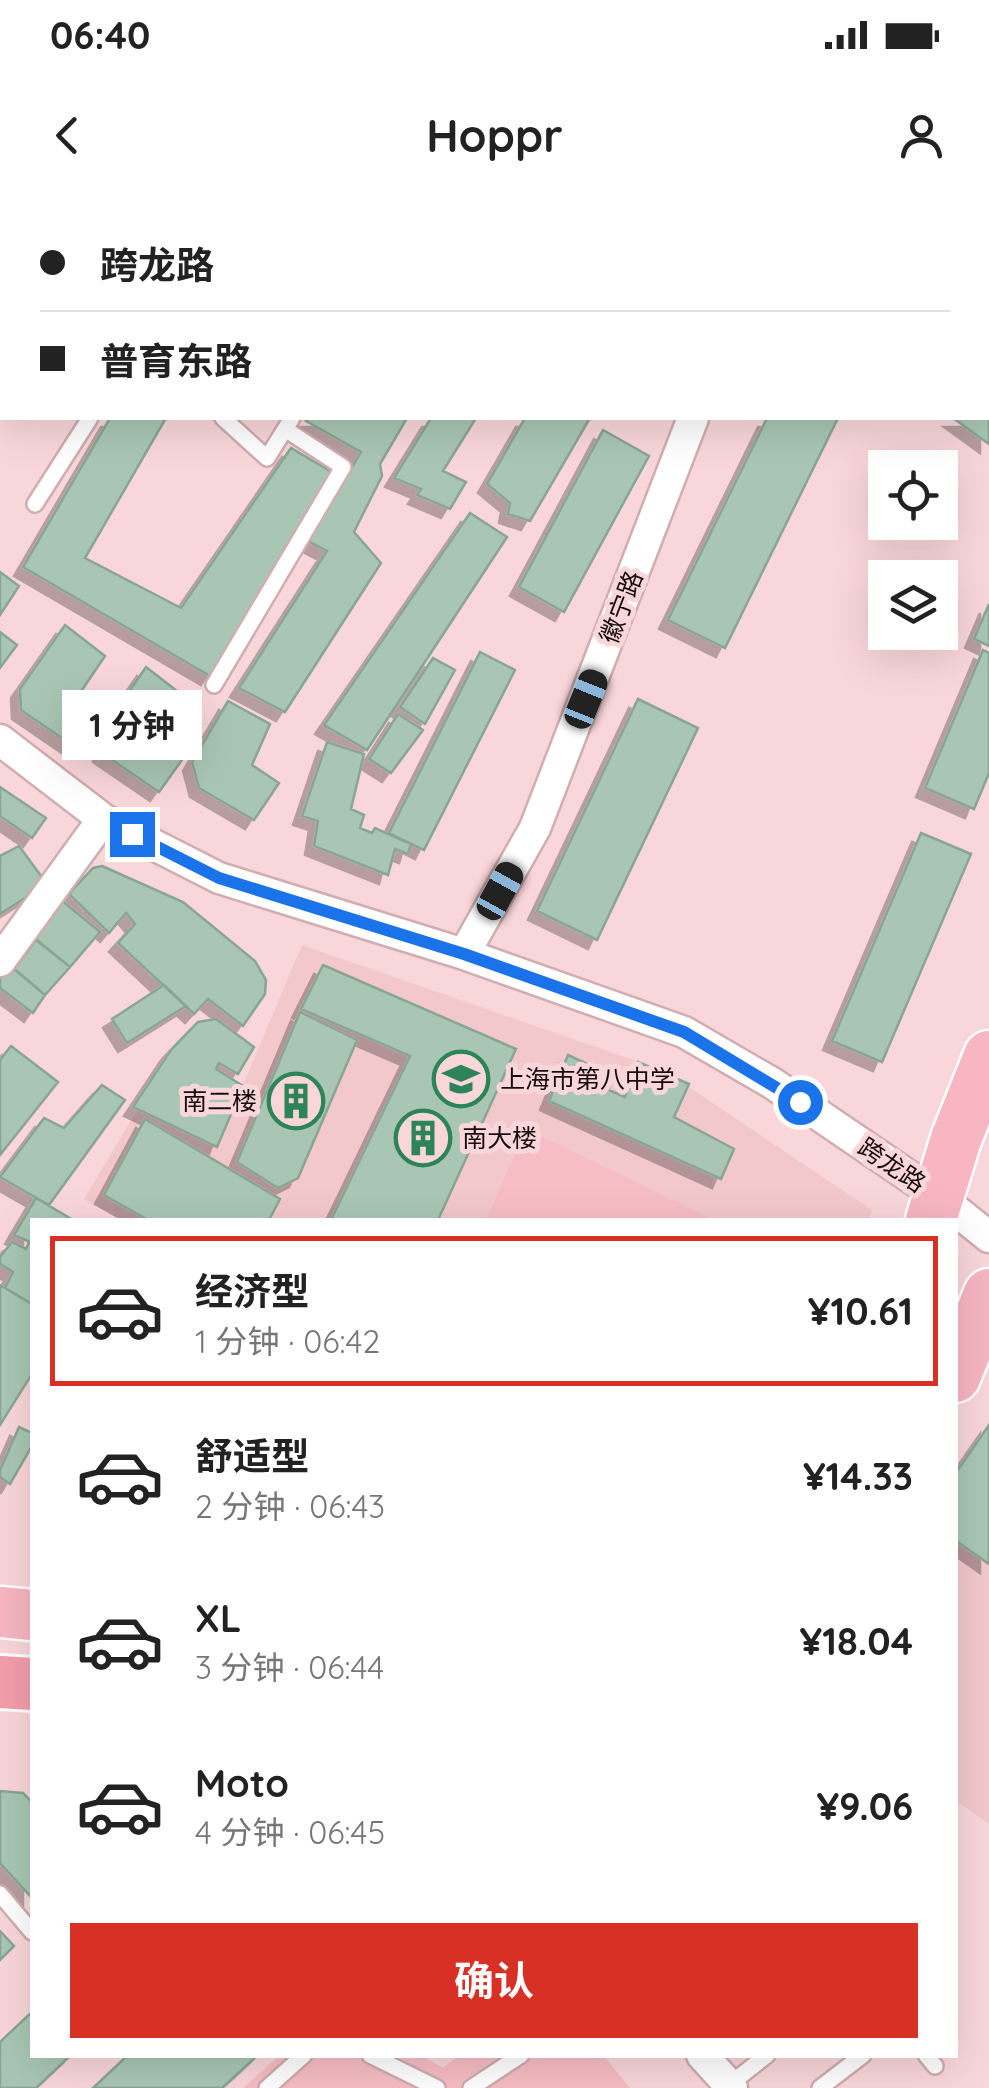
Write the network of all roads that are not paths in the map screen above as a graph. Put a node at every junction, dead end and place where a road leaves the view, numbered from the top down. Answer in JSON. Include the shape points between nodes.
{"nodes":[{"id":1,"x":89,"y":420,"type":"edge"},
{"id":2,"x":225,"y":420,"type":"edge"},
{"id":3,"x":691,"y":420,"type":"edge"},
{"id":4,"x":288,"y":423,"type":"edge"},
{"id":5,"x":35,"y":504,"type":"dead end"},
{"id":6,"x":214,"y":684,"type":"dead end"},
{"id":7,"x":0,"y":740,"type":"edge"},
{"id":8,"x":104,"y":819,"type":"junction"},
{"id":9,"x":464,"y":954,"type":"junction"},
{"id":10,"x":0,"y":961,"type":"edge"},
{"id":11,"x":989,"y":1056,"type":"edge"},
{"id":12,"x":935,"y":1208,"type":"edge"},
{"id":13,"x":958,"y":1220,"type":"edge"},
{"id":14,"x":989,"y":1237,"type":"edge"},
{"id":15,"x":989,"y":1294,"type":"edge"},
{"id":16,"x":958,"y":1371,"type":"edge"},
{"id":17,"x":0,"y":1612,"type":"edge"},
{"id":18,"x":30,"y":1615,"type":"edge"},
{"id":19,"x":0,"y":1682,"type":"edge"},
{"id":20,"x":30,"y":1684,"type":"edge"},
{"id":21,"x":30,"y":1703,"type":"edge"},
{"id":22,"x":0,"y":1712,"type":"edge"},
{"id":23,"x":0,"y":1894,"type":"edge"},
{"id":24,"x":30,"y":1930,"type":"edge"},
{"id":25,"x":301,"y":2058,"type":"edge"},
{"id":26,"x":376,"y":2058,"type":"edge"},
{"id":27,"x":516,"y":2058,"type":"edge"},
{"id":28,"x":705,"y":2058,"type":"edge"},
{"id":29,"x":764,"y":2058,"type":"edge"},
{"id":30,"x":859,"y":2058,"type":"edge"},
{"id":31,"x":731,"y":2086,"type":"edge"},
{"id":32,"x":267,"y":2088,"type":"edge"},
{"id":33,"x":437,"y":2088,"type":"edge"},
{"id":34,"x":471,"y":2088,"type":"edge"},
{"id":35,"x":820,"y":2088,"type":"edge"}],
"edges":[{"from":1,"to":5,"type":"lane"},
{"from":2,"to":4,"type":"lane","via":[[267,458]]},
{"from":3,"to":9,"type":"street","name":"徽宁路","via":[[535,828]]},
{"from":4,"to":6,"type":"lane","via":[[343,467]]},
{"from":7,"to":8,"type":"street","name":"跨龙路"},
{"from":8,"to":9,"type":"street","name":"跨龙路","via":[[219,878]]},
{"from":8,"to":10,"type":"street"},
{"from":9,"to":12,"type":"street","name":"跨龙路","via":[[684,1032],[772,1083]]},
{"from":11,"to":12,"type":"main road"},
{"from":13,"to":14,"type":"street","name":"跨龙路"},
{"from":15,"to":16,"type":"main road"},
{"from":17,"to":18,"type":"main road"},
{"from":19,"to":20,"type":"highway"},
{"from":21,"to":22,"type":"main road"},
{"from":23,"to":24,"type":"lane"},
{"from":25,"to":32,"type":"lane"},
{"from":26,"to":33,"type":"lane"},
{"from":27,"to":34,"type":"lane"},
{"from":28,"to":31,"type":"street"},
{"from":29,"to":31,"type":"lane"},
{"from":30,"to":35,"type":"lane"}]}
